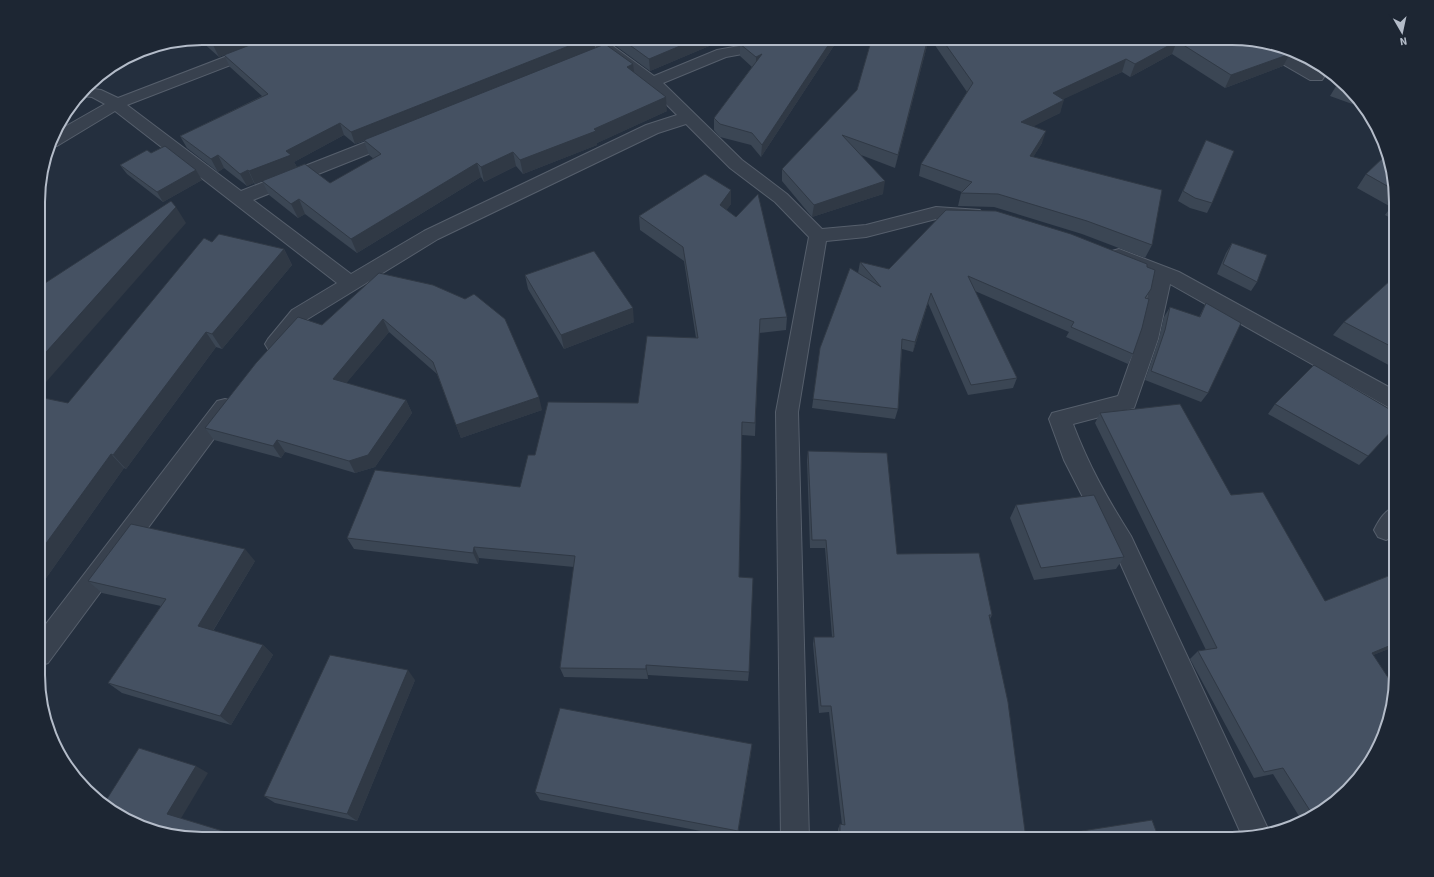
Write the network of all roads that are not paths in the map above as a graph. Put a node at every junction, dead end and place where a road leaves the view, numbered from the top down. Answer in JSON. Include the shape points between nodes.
{"nodes":[{"id":1,"x":270,"y":45,"type":"edge"},
{"id":2,"x":597,"y":45,"type":"edge"},
{"id":3,"x":758,"y":45,"type":"edge"},
{"id":4,"x":1266,"y":49,"type":"edge"},
{"id":5,"x":1316,"y":77,"type":"dead end"},
{"id":6,"x":654,"y":82,"type":"junction"},
{"id":7,"x":90,"y":92,"type":"edge"},
{"id":8,"x":114,"y":105,"type":"junction"},
{"id":9,"x":689,"y":116,"type":"junction"},
{"id":10,"x":409,"y":132,"type":"edge"},
{"id":11,"x":59,"y":137,"type":"edge"},
{"id":12,"x":239,"y":199,"type":"junction"},
{"id":13,"x":994,"y":214,"type":"edge"},
{"id":14,"x":818,"y":236,"type":"junction"},
{"id":15,"x":1103,"y":250,"type":"edge"},
{"id":16,"x":1162,"y":273,"type":"junction"},
{"id":17,"x":351,"y":284,"type":"junction"},
{"id":18,"x":265,"y":357,"type":"edge"},
{"id":19,"x":236,"y":393,"type":"edge"},
{"id":20,"x":1389,"y":397,"type":"edge"},
{"id":21,"x":45,"y":646,"type":"edge"},
{"id":22,"x":1254,"y":831,"type":"edge"},
{"id":23,"x":795,"y":832,"type":"edge"}],
"edges":[{"from":1,"to":8,"type":"street"},
{"from":2,"to":6,"type":"street","via":[[602,53]]},
{"from":3,"to":6,"type":"street","via":[[754,48],[722,53]]},
{"from":4,"to":5,"type":"street"},
{"from":6,"to":9,"type":"street"},
{"from":7,"to":8,"type":"street","via":[[110,100]]},
{"from":8,"to":11,"type":"street"},
{"from":8,"to":12,"type":"street"},
{"from":9,"to":14,"type":"street","via":[[736,164],[781,198]]},
{"from":9,"to":17,"type":"street","via":[[652,129],[431,235]]},
{"from":10,"to":12,"type":"street"},
{"from":12,"to":17,"type":"street"},
{"from":13,"to":14,"type":"street","via":[[936,213],[866,231]]},
{"from":14,"to":23,"type":"street","via":[[787,412]]},
{"from":15,"to":16,"type":"street"},
{"from":16,"to":20,"type":"street"},
{"from":16,"to":22,"type":"street","via":[[1157,308],[1145,351],[1126,402],[1060,419],[1075,460],[1099,506],[1123,543]]},
{"from":17,"to":18,"type":"street","via":[[299,315]]},
{"from":19,"to":21,"type":"street"}]}
